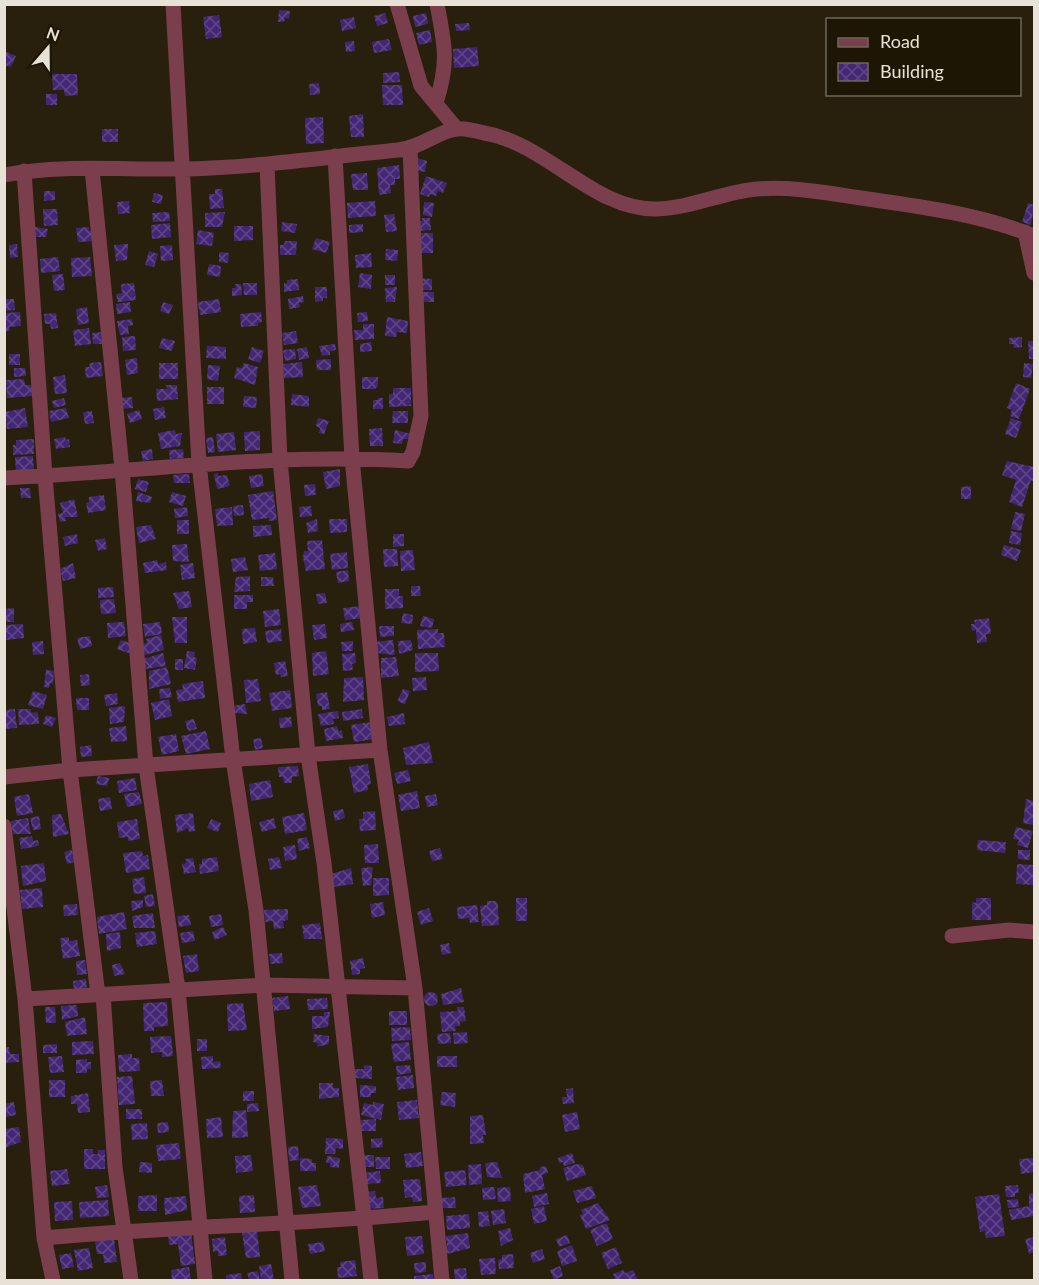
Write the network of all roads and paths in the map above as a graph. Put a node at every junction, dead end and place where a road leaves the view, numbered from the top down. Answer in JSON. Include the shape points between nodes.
{"nodes":[{"id":1,"x":173,"y":4,"type":"edge"},
{"id":2,"x":396,"y":4,"type":"edge"},
{"id":3,"x":437,"y":4,"type":"edge"},
{"id":4,"x":436,"y":103,"type":"junction"},
{"id":5,"x":456,"y":128,"type":"junction"},
{"id":6,"x":410,"y":149,"type":"junction"},
{"id":7,"x":335,"y":156,"type":"junction"},
{"id":8,"x":267,"y":165,"type":"junction"},
{"id":9,"x":92,"y":169,"type":"junction"},
{"id":10,"x":180,"y":169,"type":"junction"},
{"id":11,"x":24,"y":171,"type":"junction"},
{"id":12,"x":4,"y":175,"type":"edge"},
{"id":13,"x":1030,"y":234,"type":"edge"},
{"id":14,"x":1035,"y":273,"type":"edge"},
{"id":15,"x":352,"y":458,"type":"junction"},
{"id":16,"x":280,"y":460,"type":"junction"},
{"id":17,"x":199,"y":464,"type":"junction"},
{"id":18,"x":122,"y":469,"type":"junction"},
{"id":19,"x":45,"y":476,"type":"junction"},
{"id":20,"x":4,"y":478,"type":"edge"},
{"id":21,"x":380,"y":750,"type":"junction"},
{"id":22,"x":308,"y":755,"type":"junction"},
{"id":23,"x":233,"y":759,"type":"junction"},
{"id":24,"x":146,"y":766,"type":"junction"},
{"id":25,"x":70,"y":770,"type":"junction"},
{"id":26,"x":4,"y":777,"type":"edge"},
{"id":27,"x":4,"y":826,"type":"edge"},
{"id":28,"x":1035,"y":932,"type":"edge"},
{"id":29,"x":952,"y":936,"type":"dead end"},
{"id":30,"x":263,"y":985,"type":"junction"},
{"id":31,"x":338,"y":988,"type":"junction"},
{"id":32,"x":415,"y":988,"type":"junction"},
{"id":33,"x":178,"y":989,"type":"junction"},
{"id":34,"x":100,"y":994,"type":"junction"},
{"id":35,"x":25,"y":999,"type":"junction"},
{"id":36,"x":435,"y":1212,"type":"junction"},
{"id":37,"x":364,"y":1219,"type":"junction"},
{"id":38,"x":285,"y":1221,"type":"junction"},
{"id":39,"x":199,"y":1226,"type":"junction"},
{"id":40,"x":123,"y":1231,"type":"junction"},
{"id":41,"x":44,"y":1238,"type":"junction"},
{"id":42,"x":53,"y":1281,"type":"edge"},
{"id":43,"x":131,"y":1281,"type":"edge"},
{"id":44,"x":205,"y":1281,"type":"edge"},
{"id":45,"x":292,"y":1281,"type":"edge"},
{"id":46,"x":371,"y":1281,"type":"edge"},
{"id":47,"x":442,"y":1281,"type":"edge"}],
"edges":[{"from":1,"to":10,"type":"street"},
{"from":2,"to":4,"type":"street","via":[[422,86]]},
{"from":3,"to":4,"type":"street","via":[[446,65]]},
{"from":4,"to":5,"type":"street"},
{"from":5,"to":6,"type":"street"},
{"from":5,"to":13,"type":"street","via":[[489,133],[517,143],[595,190],[632,205],[657,209],[758,189],[820,192],[923,207],[1006,224]]},
{"from":6,"to":7,"type":"street"},
{"from":6,"to":15,"type":"street","via":[[419,425],[408,461]]},
{"from":7,"to":8,"type":"street"},
{"from":7,"to":15,"type":"street"},
{"from":8,"to":10,"type":"street"},
{"from":8,"to":16,"type":"street"},
{"from":9,"to":10,"type":"street"},
{"from":9,"to":11,"type":"street"},
{"from":9,"to":18,"type":"street"},
{"from":10,"to":17,"type":"street"},
{"from":11,"to":12,"type":"street"},
{"from":11,"to":19,"type":"street"},
{"from":13,"to":14,"type":"street"},
{"from":15,"to":16,"type":"street"},
{"from":15,"to":21,"type":"street"},
{"from":16,"to":17,"type":"street"},
{"from":16,"to":22,"type":"street"},
{"from":17,"to":18,"type":"street"},
{"from":17,"to":23,"type":"street"},
{"from":18,"to":19,"type":"street"},
{"from":18,"to":24,"type":"street"},
{"from":19,"to":20,"type":"street"},
{"from":19,"to":25,"type":"street"},
{"from":21,"to":22,"type":"street"},
{"from":21,"to":32,"type":"street"},
{"from":22,"to":23,"type":"street"},
{"from":22,"to":31,"type":"street"},
{"from":23,"to":24,"type":"street"},
{"from":23,"to":30,"type":"street"},
{"from":24,"to":25,"type":"street"},
{"from":24,"to":33,"type":"street"},
{"from":25,"to":26,"type":"street"},
{"from":25,"to":34,"type":"street"},
{"from":27,"to":35,"type":"street"},
{"from":28,"to":29,"type":"street","via":[[1010,930]]},
{"from":30,"to":31,"type":"street"},
{"from":30,"to":33,"type":"street"},
{"from":30,"to":38,"type":"street"},
{"from":31,"to":32,"type":"street"},
{"from":31,"to":37,"type":"street"},
{"from":32,"to":36,"type":"street"},
{"from":33,"to":34,"type":"street"},
{"from":33,"to":39,"type":"street"},
{"from":34,"to":35,"type":"street"},
{"from":34,"to":40,"type":"street"},
{"from":35,"to":41,"type":"street"},
{"from":36,"to":37,"type":"street"},
{"from":36,"to":47,"type":"street"},
{"from":37,"to":38,"type":"street"},
{"from":37,"to":46,"type":"street"},
{"from":38,"to":39,"type":"street"},
{"from":38,"to":45,"type":"street"},
{"from":39,"to":40,"type":"street"},
{"from":39,"to":44,"type":"street"},
{"from":40,"to":41,"type":"street"},
{"from":40,"to":43,"type":"street"},
{"from":41,"to":42,"type":"street"}]}
